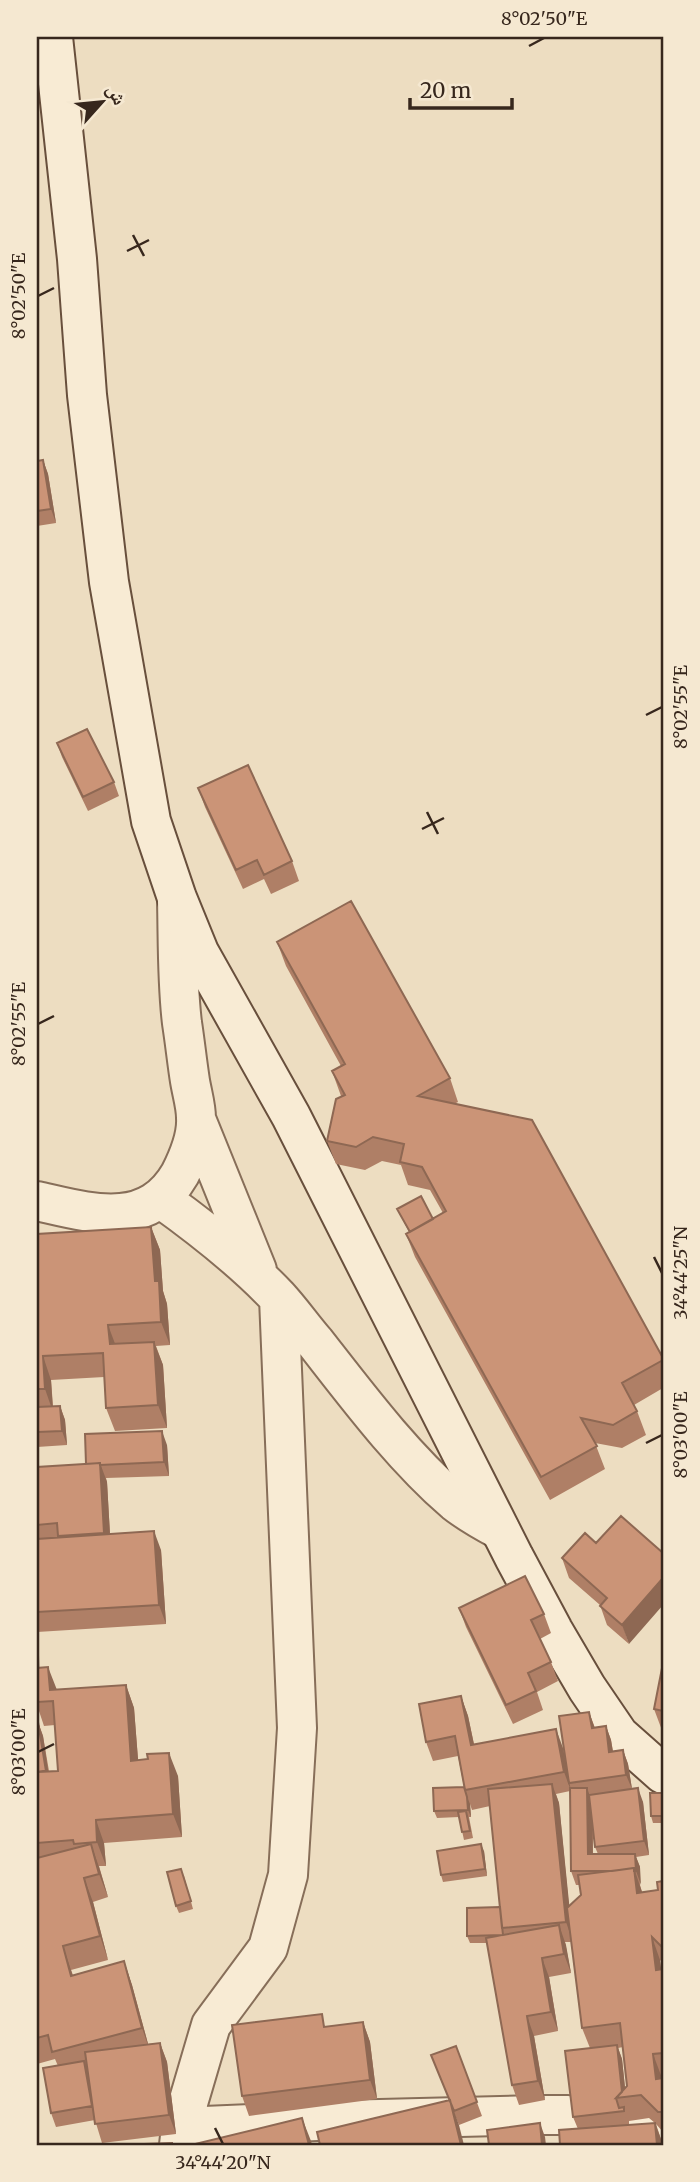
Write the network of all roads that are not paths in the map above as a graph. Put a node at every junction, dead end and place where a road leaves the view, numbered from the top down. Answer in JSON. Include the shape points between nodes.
{"nodes":[{"id":1,"x":53,"y":37,"type":"edge"},
{"id":2,"x":177,"y":898,"type":"junction"},
{"id":3,"x":196,"y":1119,"type":"junction"},
{"id":4,"x":160,"y":1198,"type":"junction"},
{"id":5,"x":37,"y":1201,"type":"edge"},
{"id":6,"x":270,"y":1289,"type":"junction"},
{"id":7,"x":500,"y":1530,"type":"junction"},
{"id":8,"x":663,"y":1774,"type":"edge"},
{"id":9,"x":663,"y":2124,"type":"edge"},
{"id":10,"x":535,"y":2130,"type":"edge"},
{"id":11,"x":180,"y":2136,"type":"edge"}],
"edges":[{"from":1,"to":2,"type":"street","via":[[109,582],[151,821]]},
{"from":2,"to":3,"type":"street","via":[[179,998]]},
{"from":2,"to":7,"type":"street","via":[[199,952],[298,1128]]},
{"from":3,"to":4,"type":"street","via":[[184,1167]]},
{"from":3,"to":6,"type":"street"},
{"from":4,"to":5,"type":"street","via":[[126,1213],[95,1214]]},
{"from":4,"to":6,"type":"street","via":[[229,1249]]},
{"from":6,"to":7,"type":"street","via":[[416,1464],[455,1502]]},
{"from":6,"to":11,"type":"street","via":[[297,1728],[288,1875],[268,1948],[211,2025]]},
{"from":7,"to":8,"type":"street","via":[[586,1688],[619,1735]]},
{"from":9,"to":10,"type":"street","via":[[566,2115]]},
{"from":10,"to":11,"type":"street","via":[[368,2119]]}]}
